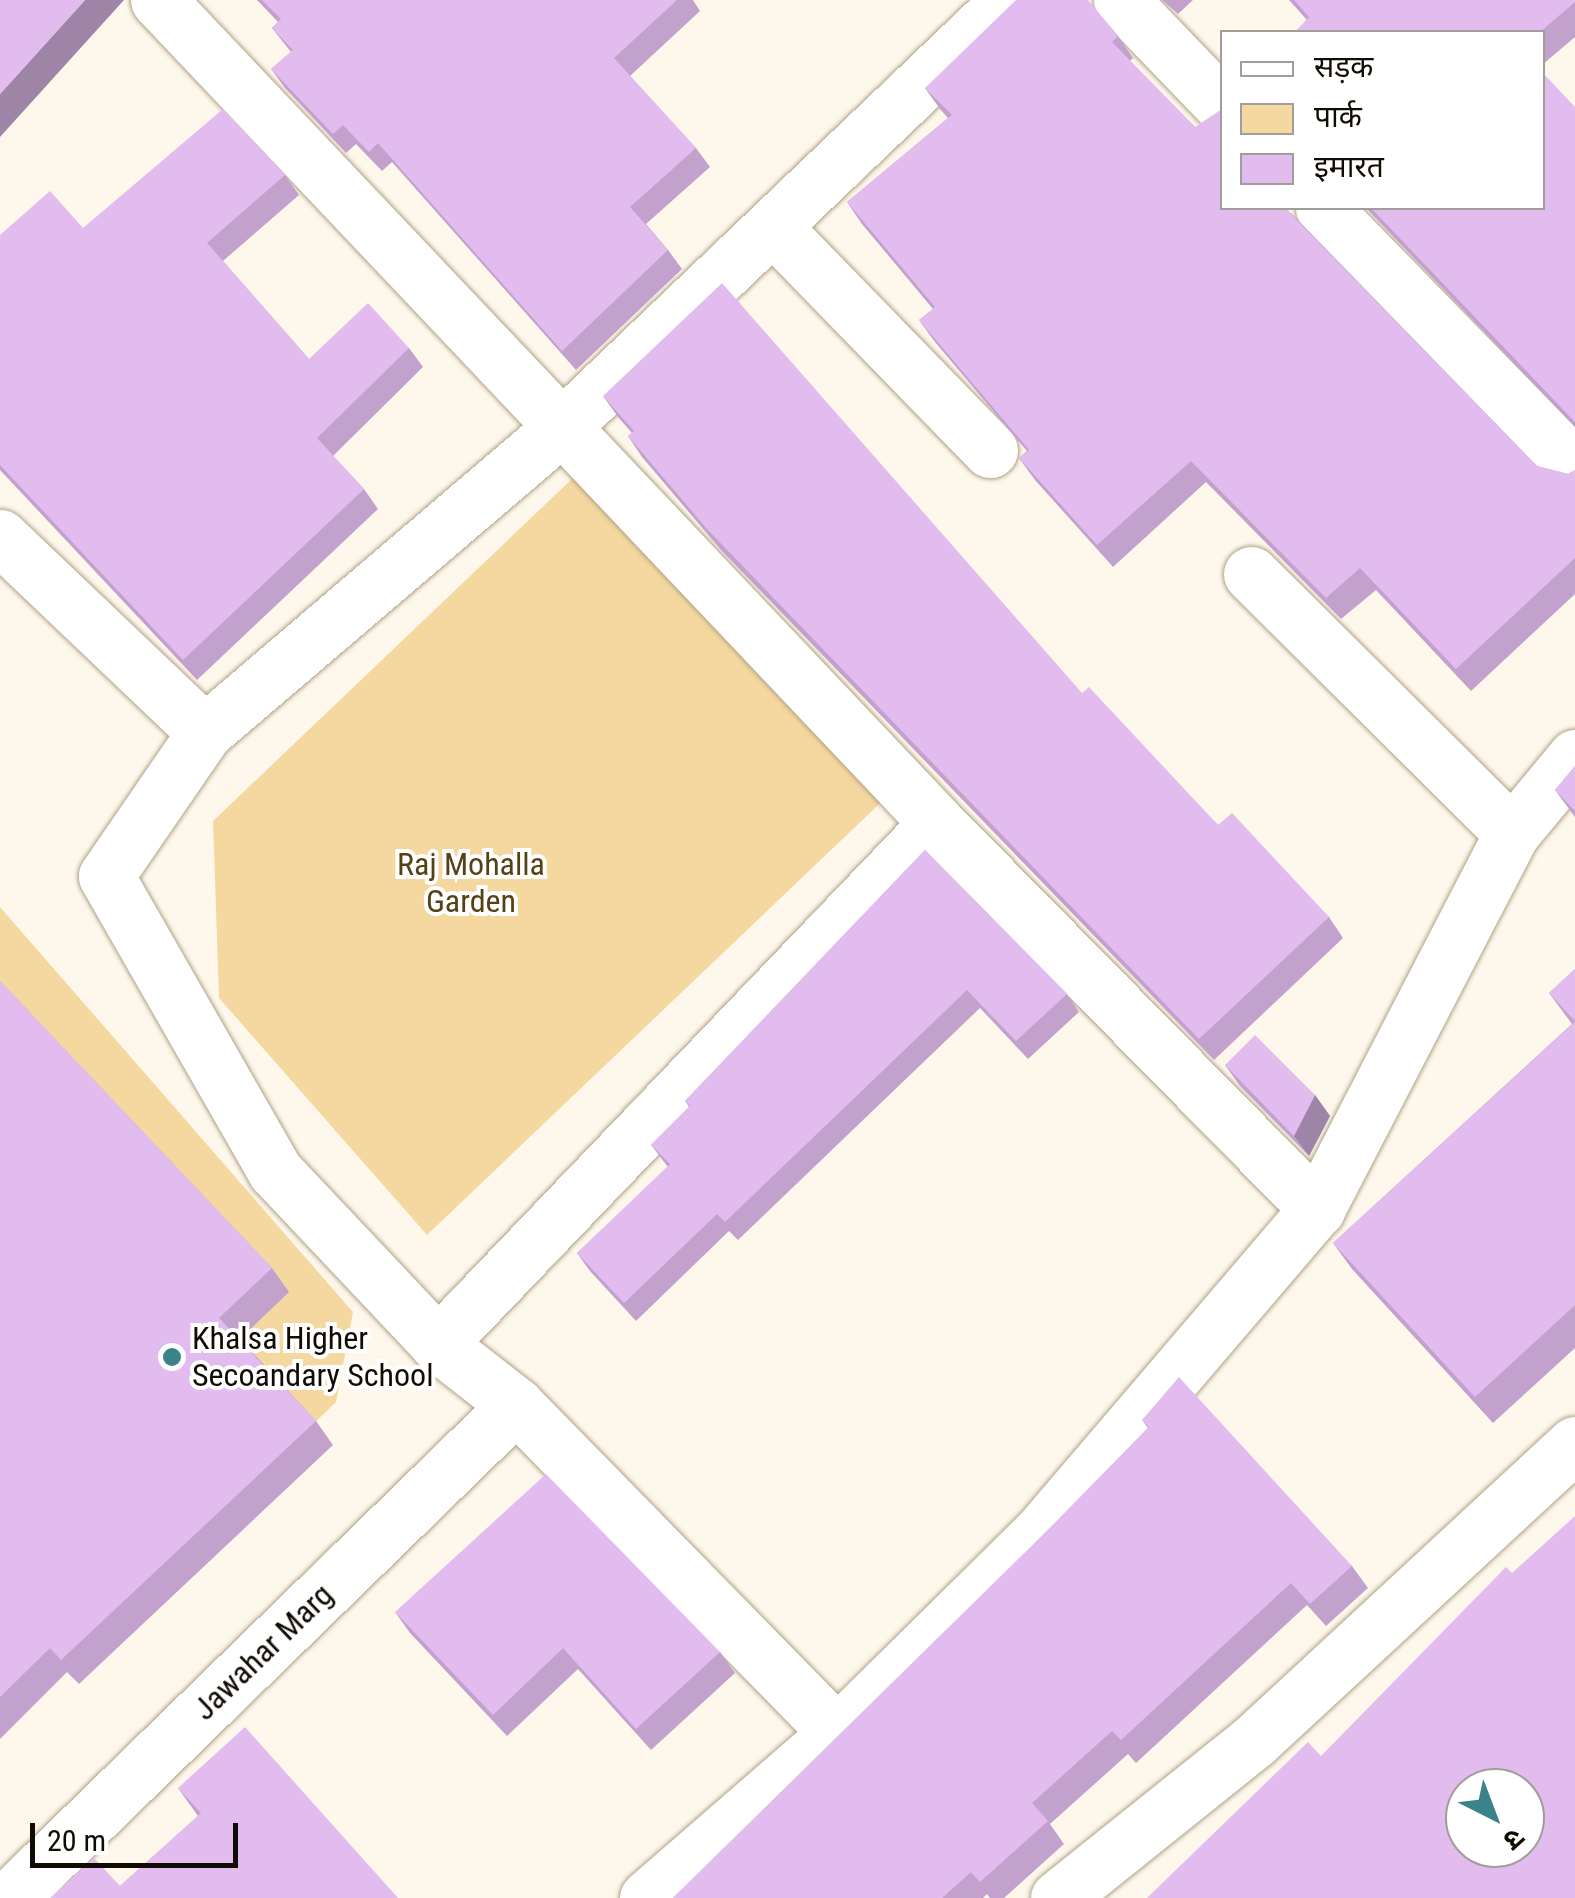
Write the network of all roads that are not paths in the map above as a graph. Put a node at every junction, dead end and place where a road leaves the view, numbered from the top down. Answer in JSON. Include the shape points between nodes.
{"nodes":[{"id":1,"x":158,"y":0,"type":"edge"},
{"id":2,"x":1009,"y":0,"type":"edge"},
{"id":3,"x":1121,"y":0,"type":"edge"},
{"id":4,"x":1220,"y":102,"type":"edge"},
{"id":5,"x":1324,"y":210,"type":"edge"},
{"id":6,"x":776,"y":230,"type":"junction"},
{"id":7,"x":565,"y":424,"type":"junction"},
{"id":8,"x":990,"y":450,"type":"dead end"},
{"id":9,"x":1575,"y":466,"type":"edge"},
{"id":10,"x":0,"y":536,"type":"edge"},
{"id":11,"x":1251,"y":574,"type":"dead end"},
{"id":12,"x":205,"y":732,"type":"junction"},
{"id":13,"x":1575,"y":757,"type":"edge"},
{"id":14,"x":937,"y":823,"type":"junction"},
{"id":15,"x":1512,"y":833,"type":"junction"},
{"id":16,"x":1318,"y":1208,"type":"junction"},
{"id":17,"x":438,"y":1344,"type":"junction"},
{"id":18,"x":516,"y":1405,"type":"junction"},
{"id":19,"x":1575,"y":1444,"type":"edge"},
{"id":20,"x":837,"y":1733,"type":"junction"},
{"id":21,"x":10,"y":1898,"type":"edge"},
{"id":22,"x":646,"y":1898,"type":"edge"},
{"id":23,"x":1058,"y":1898,"type":"edge"}],
"edges":[{"from":1,"to":7,"type":"street"},
{"from":2,"to":6,"type":"street"},
{"from":3,"to":4,"type":"street"},
{"from":5,"to":9,"type":"street"},
{"from":6,"to":7,"type":"street"},
{"from":6,"to":8,"type":"street"},
{"from":7,"to":12,"type":"street"},
{"from":7,"to":14,"type":"street"},
{"from":10,"to":12,"type":"street"},
{"from":11,"to":15,"type":"street"},
{"from":12,"to":17,"type":"street","via":[[106,876],[274,1170]]},
{"from":13,"to":15,"type":"street"},
{"from":14,"to":16,"type":"street"},
{"from":14,"to":17,"type":"street"},
{"from":15,"to":16,"type":"street"},
{"from":16,"to":20,"type":"street","via":[[1040,1533]]},
{"from":17,"to":18,"type":"street"},
{"from":18,"to":20,"type":"street"},
{"from":18,"to":21,"type":"street","name":"Jawahar Marg"},
{"from":19,"to":23,"type":"street","via":[[1254,1741]]},
{"from":20,"to":22,"type":"street"}]}
